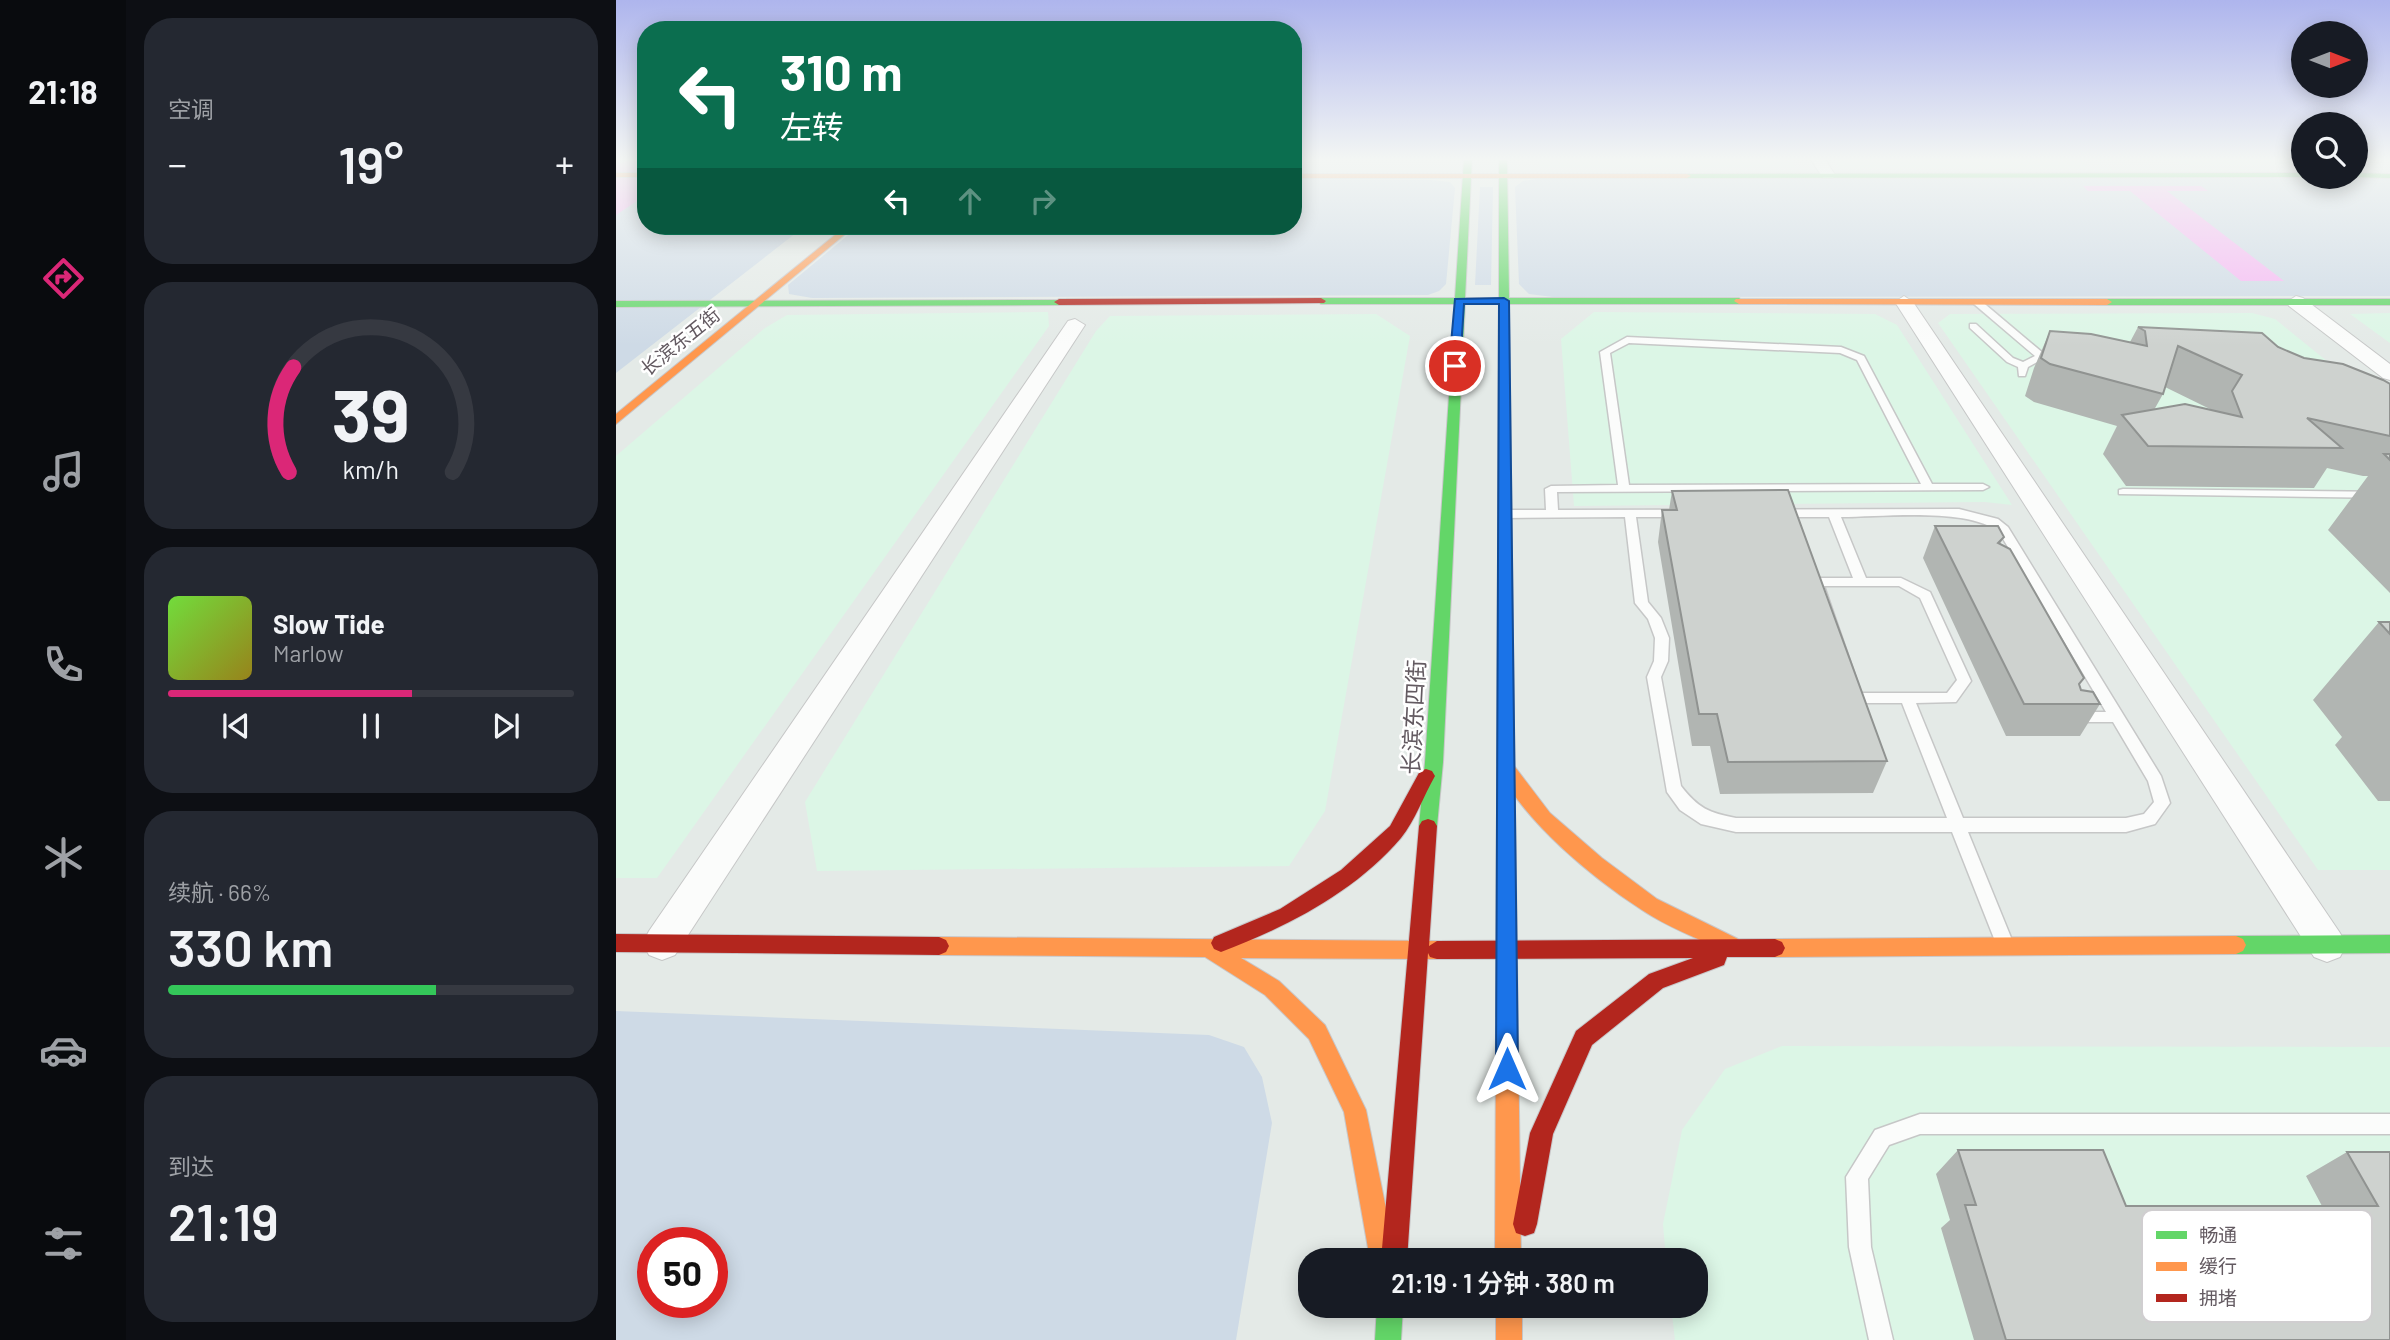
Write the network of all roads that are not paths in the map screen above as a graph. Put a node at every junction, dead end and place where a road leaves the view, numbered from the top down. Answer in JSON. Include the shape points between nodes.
{"nodes":[{"id":1,"x":1464,"y":221,"type":"edge"},
{"id":2,"x":1503,"y":221,"type":"edge"},
{"id":3,"x":822,"y":235,"type":"edge"},
{"id":4,"x":839,"y":235,"type":"edge"},
{"id":5,"x":1459,"y":301,"type":"junction"},
{"id":6,"x":1504,"y":301,"type":"junction"},
{"id":7,"x":1904,"y":302,"type":"junction"},
{"id":8,"x":1977,"y":302,"type":"junction"},
{"id":9,"x":2297,"y":302,"type":"junction"},
{"id":10,"x":2390,"y":302,"type":"edge"},
{"id":11,"x":616,"y":304,"type":"edge"},
{"id":12,"x":736,"y":304,"type":"junction"},
{"id":13,"x":757,"y":304,"type":"junction"},
{"id":14,"x":1075,"y":325,"type":"dead end"},
{"id":15,"x":1973,"y":326,"type":"dead end"},
{"id":16,"x":2042,"y":356,"type":"junction"},
{"id":17,"x":2068,"y":356,"type":"edge"},
{"id":18,"x":2390,"y":374,"type":"edge"},
{"id":19,"x":616,"y":401,"type":"edge"},
{"id":20,"x":616,"y":420,"type":"edge"},
{"id":21,"x":1927,"y":487,"type":"junction"},
{"id":22,"x":1983,"y":487,"type":"dead end"},
{"id":23,"x":1624,"y":489,"type":"junction"},
{"id":24,"x":2123,"y":492,"type":"dead end"},
{"id":25,"x":2390,"y":495,"type":"edge"},
{"id":26,"x":1630,"y":513,"type":"junction"},
{"id":27,"x":1833,"y":513,"type":"junction"},
{"id":28,"x":1506,"y":514,"type":"junction"},
{"id":29,"x":1552,"y":514,"type":"junction"},
{"id":30,"x":1861,"y":582,"type":"junction"},
{"id":31,"x":1907,"y":698,"type":"junction"},
{"id":32,"x":2069,"y":717,"type":"edge"},
{"id":33,"x":2117,"y":717,"type":"junction"},
{"id":34,"x":1434,"y":762,"type":"junction"},
{"id":35,"x":1506,"y":768,"type":"junction"},
{"id":36,"x":1958,"y":826,"type":"junction"},
{"id":37,"x":616,"y":943,"type":"edge"},
{"id":38,"x":662,"y":943,"type":"junction"},
{"id":39,"x":2390,"y":944,"type":"edge"},
{"id":40,"x":2327,"y":945,"type":"junction"},
{"id":41,"x":2006,"y":947,"type":"junction"},
{"id":42,"x":1208,"y":948,"type":"junction"},
{"id":43,"x":1739,"y":949,"type":"junction"},
{"id":44,"x":1418,"y":950,"type":"junction"},
{"id":45,"x":1507,"y":950,"type":"junction"},
{"id":46,"x":2390,"y":1124,"type":"edge"},
{"id":47,"x":1382,"y":1248,"type":"edge"},
{"id":48,"x":1395,"y":1248,"type":"edge"},
{"id":49,"x":1508,"y":1248,"type":"edge"},
{"id":50,"x":1520,"y":1248,"type":"edge"},
{"id":51,"x":1389,"y":1318,"type":"edge"},
{"id":52,"x":1509,"y":1318,"type":"edge"},
{"id":53,"x":1388,"y":1340,"type":"edge"},
{"id":54,"x":1509,"y":1340,"type":"edge"},
{"id":55,"x":1881,"y":1340,"type":"edge"}],
"edges":[{"from":1,"to":5,"type":"street","name":"长滨东四街"},
{"from":2,"to":6,"type":"street"},
{"from":3,"to":12,"type":"street","name":"长滨东五街"},
{"from":4,"to":13,"type":"street","name":"长滨东五街"},
{"from":5,"to":6,"type":"street"},
{"from":5,"to":13,"type":"street"},
{"from":5,"to":34,"type":"street","name":"长滨东四街"},
{"from":6,"to":7,"type":"street"},
{"from":6,"to":28,"type":"street"},
{"from":7,"to":8,"type":"street"},
{"from":7,"to":40,"type":"street"},
{"from":8,"to":9,"type":"street"},
{"from":8,"to":16,"type":"lane"},
{"from":9,"to":10,"type":"street"},
{"from":9,"to":18,"type":"street"},
{"from":11,"to":12,"type":"street"},
{"from":12,"to":13,"type":"street"},
{"from":12,"to":19,"type":"street","name":"长滨东五街"},
{"from":13,"to":20,"type":"street","name":"长滨东五街"},
{"from":14,"to":38,"type":"street"},
{"from":15,"to":16,"type":"lane","via":[[2023,370]]},
{"from":16,"to":17,"type":"lane"},
{"from":21,"to":22,"type":"lane"},
{"from":21,"to":23,"type":"lane"},
{"from":21,"to":23,"type":"lane","via":[[1861,358],[1853,353],[1627,340],[1605,352]]},
{"from":23,"to":29,"type":"lane","via":[[1551,489]]},
{"from":24,"to":25,"type":"lane"},
{"from":26,"to":27,"type":"lane"},
{"from":26,"to":29,"type":"lane"},
{"from":26,"to":36,"type":"lane","via":[[1642,603],[1662,638],[1661,661],[1654,677],[1673,788],[1686,805],[1707,819],[1736,825]]},
{"from":27,"to":30,"type":"lane"},
{"from":27,"to":33,"type":"lane","via":[[1959,513],[1994,522],[2004,530],[2024,574]]},
{"from":28,"to":29,"type":"lane"},
{"from":28,"to":35,"type":"street"},
{"from":30,"to":31,"type":"lane","via":[[1816,582],[1856,698]]},
{"from":30,"to":31,"type":"lane","via":[[1901,582],[1925,595],[1964,681],[1951,698]]},
{"from":31,"to":36,"type":"lane"},
{"from":32,"to":33,"type":"lane"},
{"from":33,"to":36,"type":"lane","via":[[2155,780],[2162,803],[2148,819],[2126,825]]},
{"from":34,"to":42,"type":"street","via":[[1396,831],[1348,876],[1287,915]]},
{"from":34,"to":44,"type":"street","name":"长滨东四街"},
{"from":35,"to":43,"type":"street","via":[[1544,818],[1595,864],[1650,905]]},
{"from":35,"to":45,"type":"street"},
{"from":36,"to":41,"type":"lane"},
{"from":37,"to":38,"type":"street"},
{"from":38,"to":42,"type":"street"},
{"from":39,"to":40,"type":"street"},
{"from":40,"to":41,"type":"street"},
{"from":41,"to":43,"type":"street"},
{"from":42,"to":44,"type":"street"},
{"from":42,"to":47,"type":"street","via":[[1272,988],[1317,1032],[1355,1111]]},
{"from":43,"to":45,"type":"street"},
{"from":43,"to":50,"type":"street","via":[[1656,981],[1584,1038],[1542,1133]]},
{"from":44,"to":45,"type":"street"},
{"from":44,"to":48,"type":"street","name":"长滨东四街"},
{"from":45,"to":49,"type":"street"},
{"from":46,"to":55,"type":"lane","via":[[1920,1124],[1882,1137],[1857,1177],[1860,1247]]},
{"from":51,"to":53,"type":"street"},
{"from":52,"to":54,"type":"street"}]}
